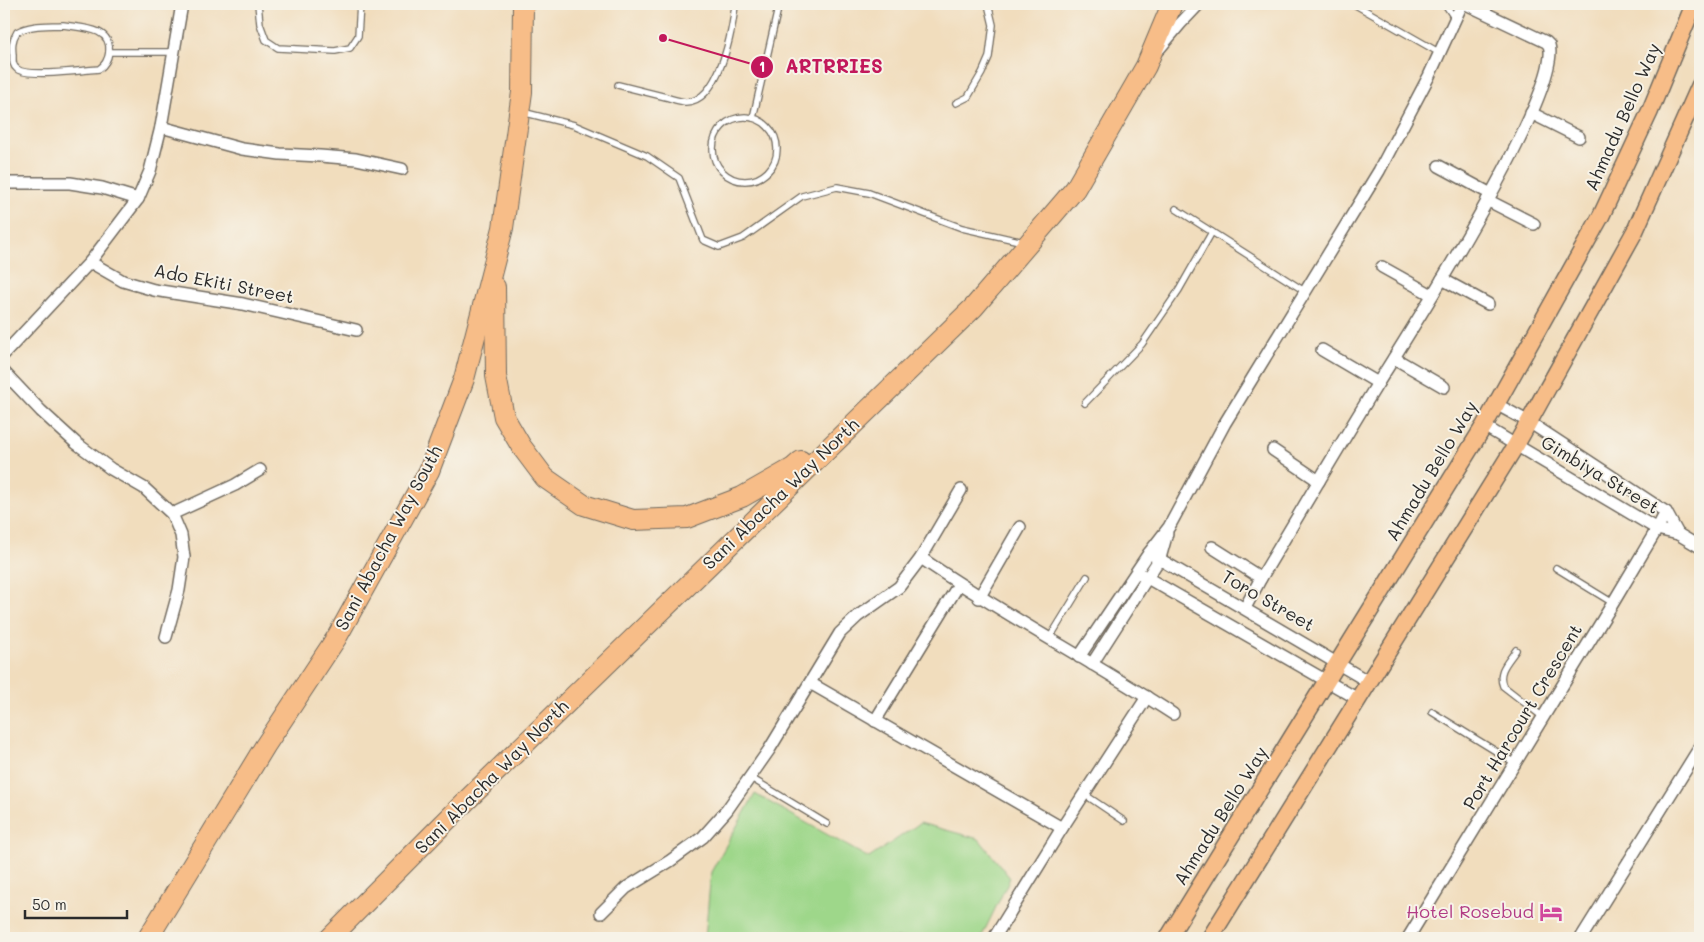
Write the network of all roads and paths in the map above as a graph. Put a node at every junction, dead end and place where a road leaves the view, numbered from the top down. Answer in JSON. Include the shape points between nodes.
{"nodes":[{"id":1,"x":182,"y":4,"type":"edge"},
{"id":2,"x":258,"y":4,"type":"edge"},
{"id":3,"x":360,"y":4,"type":"edge"},
{"id":4,"x":523,"y":4,"type":"edge"},
{"id":5,"x":735,"y":4,"type":"edge"},
{"id":6,"x":780,"y":4,"type":"edge"},
{"id":7,"x":988,"y":4,"type":"edge"},
{"id":8,"x":1172,"y":4,"type":"edge"},
{"id":9,"x":1199,"y":4,"type":"edge"},
{"id":10,"x":1354,"y":4,"type":"edge"},
{"id":11,"x":1445,"y":4,"type":"edge"},
{"id":12,"x":1462,"y":4,"type":"edge"},
{"id":13,"x":1466,"y":4,"type":"edge"},
{"id":14,"x":1694,"y":4,"type":"edge"},
{"id":15,"x":1455,"y":19,"type":"junction"},
{"id":16,"x":109,"y":52,"type":"junction"},
{"id":17,"x":174,"y":52,"type":"junction"},
{"id":18,"x":1440,"y":52,"type":"junction"},
{"id":19,"x":1146,"y":66,"type":"junction"},
{"id":20,"x":618,"y":85,"type":"dead end"},
{"id":21,"x":1700,"y":85,"type":"edge"},
{"id":22,"x":956,"y":103,"type":"dead end"},
{"id":23,"x":520,"y":112,"type":"junction"},
{"id":24,"x":1531,"y":113,"type":"junction"},
{"id":25,"x":754,"y":118,"type":"junction"},
{"id":26,"x":161,"y":126,"type":"junction"},
{"id":27,"x":1578,"y":136,"type":"dead end"},
{"id":28,"x":1439,"y":166,"type":"dead end"},
{"id":29,"x":402,"y":169,"type":"dead end"},
{"id":30,"x":4,"y":183,"type":"edge"},
{"id":31,"x":1489,"y":197,"type":"junction"},
{"id":32,"x":138,"y":199,"type":"junction"},
{"id":33,"x":1176,"y":208,"type":"dead end"},
{"id":34,"x":1534,"y":224,"type":"dead end"},
{"id":35,"x":1212,"y":232,"type":"junction"},
{"id":36,"x":1028,"y":243,"type":"junction"},
{"id":37,"x":90,"y":262,"type":"junction"},
{"id":38,"x":494,"y":265,"type":"junction"},
{"id":39,"x":1382,"y":267,"type":"dead end"},
{"id":40,"x":1442,"y":279,"type":"junction"},
{"id":41,"x":1306,"y":292,"type":"junction"},
{"id":42,"x":1432,"y":295,"type":"junction"},
{"id":43,"x":1488,"y":304,"type":"dead end"},
{"id":44,"x":356,"y":330,"type":"dead end"},
{"id":45,"x":1322,"y":350,"type":"dead end"},
{"id":46,"x":4,"y":354,"type":"edge"},
{"id":47,"x":1394,"y":358,"type":"junction"},
{"id":48,"x":4,"y":372,"type":"edge"},
{"id":49,"x":1378,"y":383,"type":"junction"},
{"id":50,"x":1444,"y":388,"type":"dead end"},
{"id":51,"x":1085,"y":403,"type":"dead end"},
{"id":52,"x":872,"y":404,"type":"junction"},
{"id":53,"x":1496,"y":404,"type":"junction"},
{"id":54,"x":1529,"y":422,"type":"junction"},
{"id":55,"x":1484,"y":426,"type":"junction"},
{"id":56,"x":1516,"y":444,"type":"junction"},
{"id":57,"x":1273,"y":450,"type":"dead end"},
{"id":58,"x":260,"y":470,"type":"dead end"},
{"id":59,"x":1319,"y":481,"type":"junction"},
{"id":60,"x":961,"y":490,"type":"dead end"},
{"id":61,"x":1666,"y":512,"type":"junction"},
{"id":62,"x":172,"y":514,"type":"junction"},
{"id":63,"x":1020,"y":526,"type":"dead end"},
{"id":64,"x":1170,"y":527,"type":"junction"},
{"id":65,"x":1657,"y":530,"type":"junction"},
{"id":66,"x":1678,"y":534,"type":"junction"},
{"id":67,"x":1212,"y":547,"type":"dead end"},
{"id":68,"x":1700,"y":547,"type":"edge"},
{"id":69,"x":1148,"y":553,"type":"junction"},
{"id":70,"x":920,"y":558,"type":"junction"},
{"id":71,"x":1160,"y":558,"type":"junction"},
{"id":72,"x":1556,"y":568,"type":"dead end"},
{"id":73,"x":1137,"y":572,"type":"junction"},
{"id":74,"x":1087,"y":577,"type":"dead end"},
{"id":75,"x":1148,"y":577,"type":"junction"},
{"id":76,"x":1261,"y":578,"type":"junction"},
{"id":77,"x":959,"y":584,"type":"junction"},
{"id":78,"x":979,"y":598,"type":"junction"},
{"id":79,"x":1612,"y":603,"type":"junction"},
{"id":80,"x":1245,"y":608,"type":"junction"},
{"id":81,"x":166,"y":637,"type":"dead end"},
{"id":82,"x":1049,"y":639,"type":"junction"},
{"id":83,"x":1516,"y":650,"type":"dead end"},
{"id":84,"x":1079,"y":656,"type":"junction"},
{"id":85,"x":1339,"y":663,"type":"junction"},
{"id":86,"x":1092,"y":664,"type":"junction"},
{"id":87,"x":1328,"y":680,"type":"junction"},
{"id":88,"x":1369,"y":682,"type":"junction"},
{"id":89,"x":810,"y":684,"type":"junction"},
{"id":90,"x":1147,"y":697,"type":"junction"},
{"id":91,"x":1358,"y":699,"type":"junction"},
{"id":92,"x":1432,"y":712,"type":"dead end"},
{"id":93,"x":1173,"y":714,"type":"dead end"},
{"id":94,"x":1543,"y":717,"type":"junction"},
{"id":95,"x":875,"y":721,"type":"junction"},
{"id":96,"x":1700,"y":747,"type":"edge"},
{"id":97,"x":1515,"y":763,"type":"junction"},
{"id":98,"x":750,"y":778,"type":"junction"},
{"id":99,"x":1084,"y":794,"type":"junction"},
{"id":100,"x":1124,"y":821,"type":"dead end"},
{"id":101,"x":827,"y":824,"type":"dead end"},
{"id":102,"x":1062,"y":828,"type":"junction"},
{"id":103,"x":602,"y":913,"type":"dead end"},
{"id":104,"x":148,"y":938,"type":"edge"},
{"id":105,"x":330,"y":938,"type":"edge"},
{"id":106,"x":994,"y":938,"type":"edge"},
{"id":107,"x":1168,"y":938,"type":"edge"},
{"id":108,"x":1210,"y":938,"type":"edge"},
{"id":109,"x":1408,"y":938,"type":"edge"},
{"id":110,"x":1581,"y":938,"type":"edge"}],
"edges":[{"from":1,"to":17,"type":"street"},
{"from":2,"to":3,"type":"lane","via":[[266,40],[278,48],[335,51],[350,48],[358,36]]},
{"from":4,"to":23,"type":"highway","name":"Sani Abacha Way South"},
{"from":5,"to":20,"type":"lane","via":[[728,51],[709,88],[699,99],[685,102]]},
{"from":6,"to":25,"type":"lane"},
{"from":7,"to":22,"type":"lane","via":[[993,25],[989,57],[968,97]]},
{"from":8,"to":19,"type":"highway","name":"Sani Abacha Way North"},
{"from":9,"to":19,"type":"street"},
{"from":10,"to":18,"type":"lane"},
{"from":11,"to":15,"type":"lane"},
{"from":12,"to":15,"type":"street"},
{"from":13,"to":24,"type":"street","via":[[1549,45],[1540,95]]},
{"from":14,"to":53,"type":"main road","name":"Ahmadu Bello Way","via":[[1650,111],[1601,216]]},
{"from":15,"to":18,"type":"street"},
{"from":16,"to":16,"type":"lane","via":[[108,41],[103,34],[63,25],[25,28],[17,32],[12,44],[15,67],[26,73],[98,69],[106,62]]},
{"from":16,"to":17,"type":"lane"},
{"from":17,"to":26,"type":"street"},
{"from":18,"to":41,"type":"street","via":[[1379,171]]},
{"from":19,"to":36,"type":"highway","name":"Sani Abacha Way North","via":[[1075,189]]},
{"from":21,"to":54,"type":"main road","via":[[1635,231]]},
{"from":23,"to":36,"type":"lane","via":[[574,124],[646,156],[679,178],[703,240],[719,247],[743,238],[802,196],[837,187],[869,193],[962,228]]},
{"from":23,"to":38,"type":"highway","name":"Sani Abacha Way South","via":[[503,228]]},
{"from":24,"to":27,"type":"street"},
{"from":24,"to":31,"type":"street"},
{"from":25,"to":25,"type":"lane","via":[[743,117],[725,124],[714,141],[713,151],[720,169],[738,180],[760,178],[775,162],[777,146],[772,130]]},
{"from":26,"to":29,"type":"street","via":[[242,149],[356,159]]},
{"from":26,"to":32,"type":"street","via":[[150,171]]},
{"from":28,"to":31,"type":"street"},
{"from":30,"to":32,"type":"street","via":[[70,183]]},
{"from":31,"to":34,"type":"street"},
{"from":31,"to":40,"type":"street"},
{"from":32,"to":37,"type":"street"},
{"from":33,"to":35,"type":"lane"},
{"from":35,"to":41,"type":"lane"},
{"from":35,"to":51,"type":"lane","via":[[1179,290],[1142,344]]},
{"from":36,"to":52,"type":"highway","name":"Sani Abacha Way North","via":[[974,307]]},
{"from":37,"to":44,"type":"street","name":"Ado Ekiti Street","via":[[123,281],[154,290],[243,304]]},
{"from":37,"to":46,"type":"street"},
{"from":38,"to":52,"type":"highway","via":[[496,376],[504,417],[545,478],[584,505],[634,520],[688,518],[742,497],[793,468]]},
{"from":38,"to":104,"type":"highway","name":"Sani Abacha Way South","via":[[464,379],[429,471],[337,638],[265,746]]},
{"from":39,"to":42,"type":"street"},
{"from":40,"to":42,"type":"street"},
{"from":40,"to":43,"type":"street"},
{"from":41,"to":64,"type":"street","via":[[1225,423]]},
{"from":42,"to":47,"type":"street"},
{"from":45,"to":49,"type":"street"},
{"from":47,"to":49,"type":"street"},
{"from":47,"to":50,"type":"street"},
{"from":48,"to":62,"type":"street","via":[[76,443],[144,488]]},
{"from":49,"to":59,"type":"street"},
{"from":52,"to":105,"type":"highway","name":"Sani Abacha Way North"},
{"from":53,"to":54,"type":"street"},
{"from":53,"to":55,"type":"main road","name":"Ahmadu Bello Way"},
{"from":54,"to":56,"type":"main road"},
{"from":54,"to":61,"type":"street"},
{"from":55,"to":56,"type":"street","name":"Gimbiya Street"},
{"from":55,"to":85,"type":"main road","name":"Ahmadu Bello Way"},
{"from":56,"to":65,"type":"street","name":"Gimbiya Street"},
{"from":56,"to":88,"type":"main road"},
{"from":57,"to":59,"type":"street"},
{"from":58,"to":62,"type":"street"},
{"from":59,"to":76,"type":"street"},
{"from":60,"to":70,"type":"street"},
{"from":61,"to":65,"type":"street","name":"Port Harcourt Crescent"},
{"from":61,"to":66,"type":"street"},
{"from":62,"to":81,"type":"street","via":[[181,535],[184,557]]},
{"from":63,"to":78,"type":"street"},
{"from":64,"to":69,"type":"street"},
{"from":64,"to":71,"type":"street"},
{"from":65,"to":66,"type":"street","name":"Gimbiya Street"},
{"from":65,"to":79,"type":"street","name":"Port Harcourt Crescent"},
{"from":66,"to":68,"type":"street","name":"Gimbiya Street"},
{"from":67,"to":76,"type":"street"},
{"from":69,"to":71,"type":"street","name":"Toro Street"},
{"from":69,"to":73,"type":"street"},
{"from":70,"to":77,"type":"street"},
{"from":70,"to":89,"type":"street","via":[[899,586],[840,633]]},
{"from":71,"to":75,"type":"street"},
{"from":71,"to":80,"type":"street","name":"Toro Street"},
{"from":72,"to":79,"type":"lane"},
{"from":73,"to":75,"type":"street"},
{"from":73,"to":84,"type":"street"},
{"from":74,"to":82,"type":"lane"},
{"from":75,"to":86,"type":"street"},
{"from":75,"to":87,"type":"street"},
{"from":76,"to":80,"type":"street"},
{"from":77,"to":78,"type":"street"},
{"from":77,"to":95,"type":"street"},
{"from":78,"to":82,"type":"street"},
{"from":79,"to":94,"type":"street","name":"Port Harcourt Crescent"},
{"from":80,"to":85,"type":"street","name":"Toro Street"},
{"from":82,"to":84,"type":"street"},
{"from":83,"to":94,"type":"lane","via":[[1501,672],[1500,679],[1503,686]]},
{"from":84,"to":86,"type":"street"},
{"from":85,"to":87,"type":"main road","name":"Ahmadu Bello Way"},
{"from":85,"to":88,"type":"street","name":"Toro Street"},
{"from":86,"to":90,"type":"street"},
{"from":87,"to":91,"type":"street"},
{"from":87,"to":107,"type":"main road","name":"Ahmadu Bello Way"},
{"from":88,"to":91,"type":"main road"},
{"from":89,"to":95,"type":"street"},
{"from":89,"to":98,"type":"street"},
{"from":90,"to":93,"type":"street"},
{"from":90,"to":99,"type":"street"},
{"from":91,"to":108,"type":"main road"},
{"from":92,"to":97,"type":"lane"},
{"from":94,"to":97,"type":"street","name":"Port Harcourt Crescent"},
{"from":95,"to":102,"type":"street"},
{"from":96,"to":110,"type":"street"},
{"from":97,"to":109,"type":"street","name":"Port Harcourt Crescent"},
{"from":98,"to":101,"type":"lane"},
{"from":98,"to":103,"type":"street","via":[[703,837],[626,888]]},
{"from":99,"to":100,"type":"lane"},
{"from":99,"to":102,"type":"street"},
{"from":102,"to":106,"type":"street"}]}
